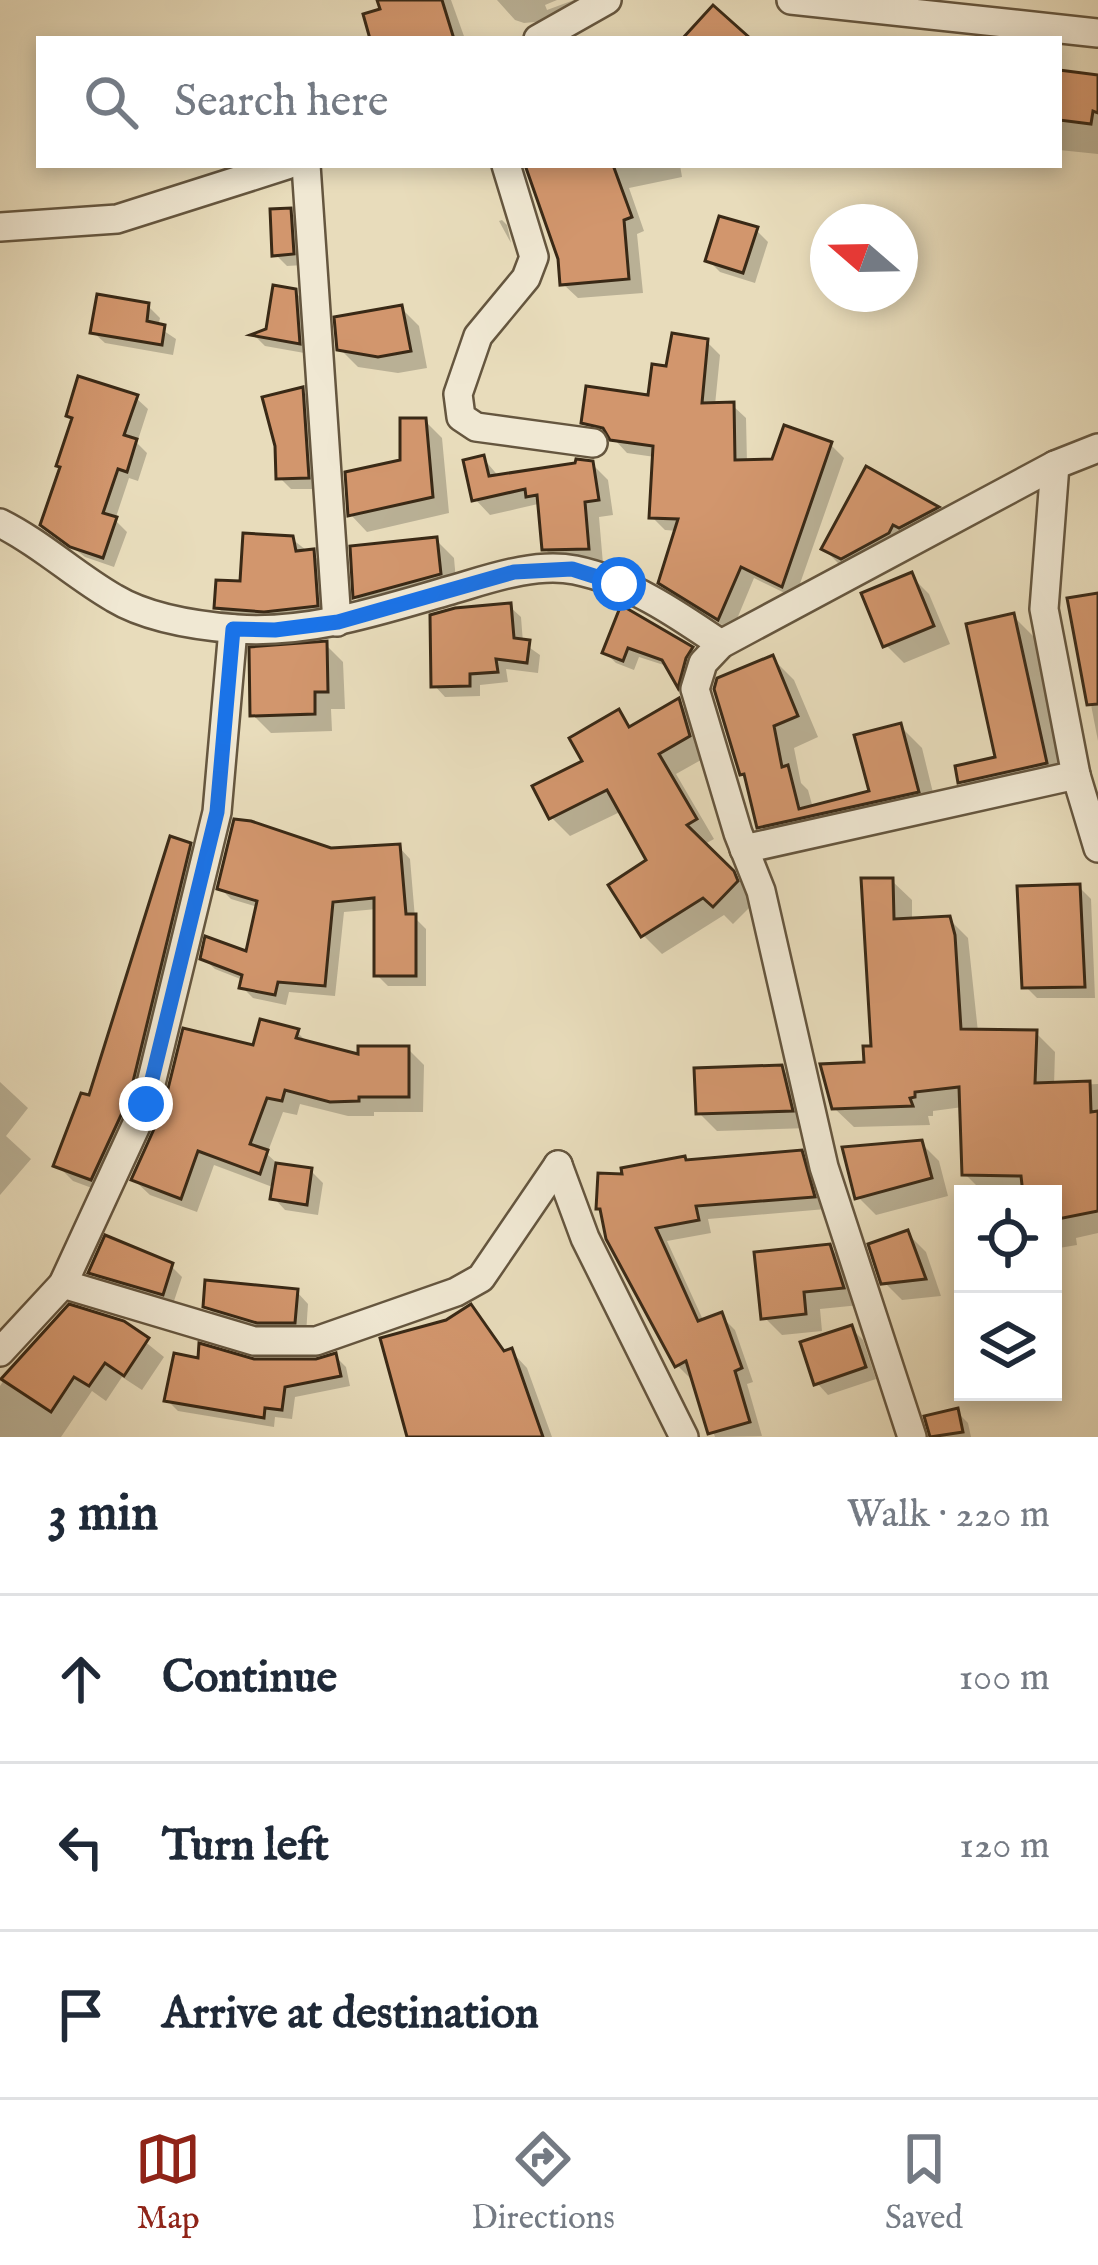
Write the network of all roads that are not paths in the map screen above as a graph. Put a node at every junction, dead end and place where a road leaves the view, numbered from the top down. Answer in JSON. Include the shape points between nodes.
{"nodes":[{"id":1,"x":607,"y":0,"type":"edge"},
{"id":2,"x":790,"y":0,"type":"edge"},
{"id":3,"x":1098,"y":32,"type":"edge"},
{"id":4,"x":543,"y":36,"type":"edge"},
{"id":5,"x":278,"y":168,"type":"edge"},
{"id":6,"x":306,"y":168,"type":"edge"},
{"id":7,"x":507,"y":168,"type":"edge"},
{"id":8,"x":0,"y":227,"type":"edge"},
{"id":9,"x":593,"y":443,"type":"dead end"},
{"id":10,"x":1098,"y":448,"type":"edge"},
{"id":11,"x":1055,"y":465,"type":"junction"},
{"id":12,"x":0,"y":523,"type":"edge"},
{"id":13,"x":338,"y":622,"type":"junction"},
{"id":14,"x":233,"y":629,"type":"junction"},
{"id":15,"x":721,"y":644,"type":"junction"},
{"id":16,"x":1076,"y":775,"type":"junction"},
{"id":17,"x":1098,"y":848,"type":"edge"},
{"id":18,"x":744,"y":849,"type":"junction"},
{"id":19,"x":63,"y":1284,"type":"junction"},
{"id":20,"x":0,"y":1352,"type":"edge"},
{"id":21,"x":683,"y":1437,"type":"edge"},
{"id":22,"x":912,"y":1437,"type":"edge"}],
"edges":[{"from":1,"to":4,"type":"street"},
{"from":2,"to":3,"type":"street"},
{"from":5,"to":8,"type":"street","via":[[117,219]]},
{"from":6,"to":13,"type":"street"},
{"from":7,"to":9,"type":"street","via":[[534,257],[478,336],[458,394],[460,417],[476,427]]},
{"from":10,"to":11,"type":"street"},
{"from":11,"to":15,"type":"street"},
{"from":11,"to":16,"type":"street","via":[[1044,609]]},
{"from":12,"to":14,"type":"street","via":[[115,599]]},
{"from":13,"to":14,"type":"street"},
{"from":13,"to":15,"type":"street","via":[[514,572],[572,569],[619,584]]},
{"from":14,"to":19,"type":"street","via":[[217,812],[146,1104]]},
{"from":15,"to":18,"type":"street","via":[[695,689]]},
{"from":16,"to":17,"type":"street"},
{"from":16,"to":18,"type":"street"},
{"from":18,"to":22,"type":"street","via":[[761,891],[824,1167]]},
{"from":19,"to":20,"type":"street"},
{"from":19,"to":21,"type":"street","via":[[254,1340],[316,1341],[481,1278],[558,1165],[584,1238]]}]}
